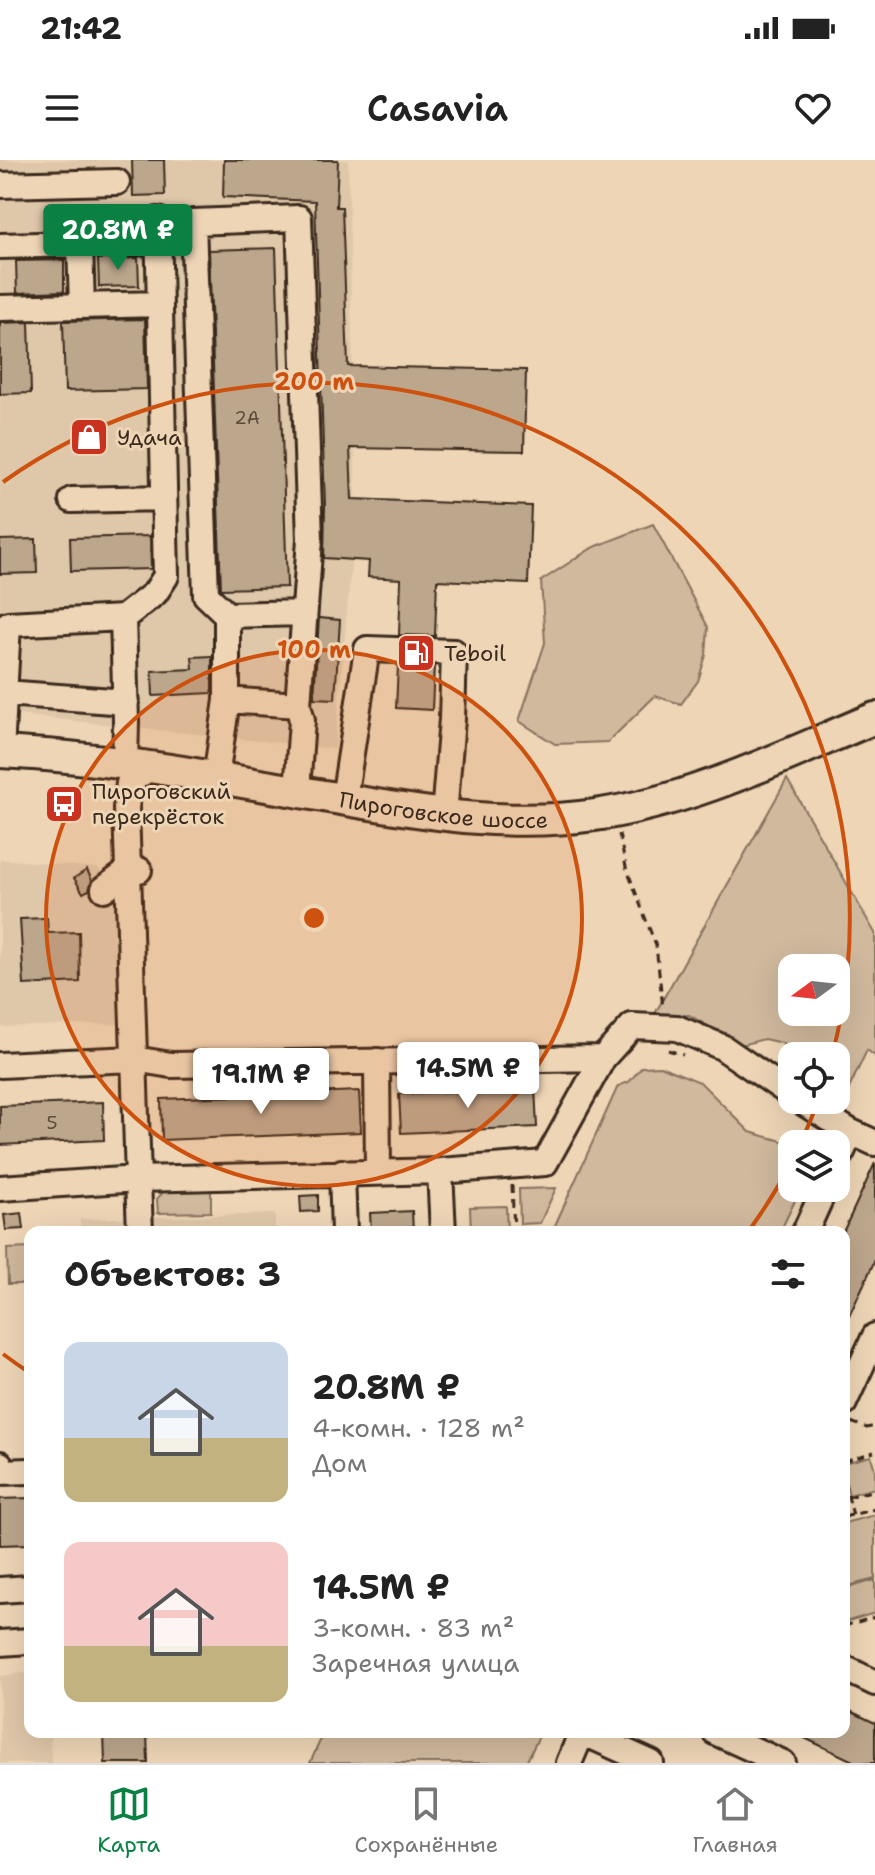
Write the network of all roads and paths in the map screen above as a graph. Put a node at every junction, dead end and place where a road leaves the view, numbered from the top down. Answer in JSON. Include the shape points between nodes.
{"nodes":[{"id":1,"x":117,"y":182,"type":"dead end"},
{"id":2,"x":0,"y":185,"type":"edge"},
{"id":3,"x":80,"y":244,"type":"junction"},
{"id":4,"x":0,"y":246,"type":"edge"},
{"id":5,"x":160,"y":304,"type":"junction"},
{"id":6,"x":82,"y":306,"type":"junction"},
{"id":7,"x":0,"y":308,"type":"edge"},
{"id":8,"x":164,"y":498,"type":"junction"},
{"id":9,"x":72,"y":500,"type":"dead end"},
{"id":10,"x":304,"y":613,"type":"junction"},
{"id":11,"x":227,"y":615,"type":"junction"},
{"id":12,"x":123,"y":618,"type":"junction"},
{"id":13,"x":5,"y":693,"type":"junction"},
{"id":14,"x":227,"y":700,"type":"junction"},
{"id":15,"x":126,"y":702,"type":"junction"},
{"id":16,"x":298,"y":705,"type":"junction"},
{"id":17,"x":875,"y":718,"type":"edge"},
{"id":18,"x":1,"y":752,"type":"edge"},
{"id":19,"x":127,"y":765,"type":"junction"},
{"id":20,"x":216,"y":778,"type":"junction"},
{"id":21,"x":297,"y":791,"type":"junction"},
{"id":22,"x":344,"y":799,"type":"junction"},
{"id":23,"x":615,"y":812,"type":"junction"},
{"id":24,"x":444,"y":816,"type":"junction"},
{"id":25,"x":134,"y":870,"type":"junction"},
{"id":26,"x":104,"y":889,"type":"dead end"},
{"id":27,"x":666,"y":1039,"type":"junction"},
{"id":28,"x":603,"y":1058,"type":"junction"},
{"id":29,"x":134,"y":1059,"type":"junction"},
{"id":30,"x":694,"y":1059,"type":"dead end"},
{"id":31,"x":377,"y":1061,"type":"junction"},
{"id":32,"x":0,"y":1065,"type":"edge"},
{"id":33,"x":778,"y":1085,"type":"edge"},
{"id":34,"x":822,"y":1114,"type":"edge"},
{"id":35,"x":851,"y":1132,"type":"joint"},
{"id":36,"x":875,"y":1143,"type":"edge"},
{"id":37,"x":511,"y":1166,"type":"junction"},
{"id":38,"x":440,"y":1171,"type":"junction"},
{"id":39,"x":342,"y":1172,"type":"junction"},
{"id":40,"x":378,"y":1172,"type":"junction"},
{"id":41,"x":138,"y":1179,"type":"junction"},
{"id":42,"x":0,"y":1188,"type":"edge"},
{"id":43,"x":819,"y":1202,"type":"edge"},
{"id":44,"x":140,"y":1226,"type":"edge"},
{"id":45,"x":344,"y":1226,"type":"edge"},
{"id":46,"x":443,"y":1226,"type":"edge"},
{"id":47,"x":514,"y":1226,"type":"edge"},
{"id":48,"x":808,"y":1226,"type":"edge"},
{"id":49,"x":874,"y":1349,"type":"edge"},
{"id":50,"x":850,"y":1392,"type":"edge"},
{"id":51,"x":850,"y":1421,"type":"edge"},
{"id":52,"x":875,"y":1426,"type":"edge"},
{"id":53,"x":874,"y":1452,"type":"edge"},
{"id":54,"x":850,"y":1459,"type":"edge"},
{"id":55,"x":0,"y":1464,"type":"edge"},
{"id":56,"x":24,"y":1471,"type":"edge"},
{"id":57,"x":875,"y":1490,"type":"edge"},
{"id":58,"x":850,"y":1496,"type":"edge"},
{"id":59,"x":850,"y":1504,"type":"edge"},
{"id":60,"x":875,"y":1509,"type":"edge"},
{"id":61,"x":853,"y":1515,"type":"junction"},
{"id":62,"x":850,"y":1516,"type":"edge"},
{"id":63,"x":24,"y":1588,"type":"edge"},
{"id":64,"x":0,"y":1590,"type":"edge"},
{"id":65,"x":875,"y":1617,"type":"edge"},
{"id":66,"x":850,"y":1624,"type":"edge"},
{"id":67,"x":24,"y":1641,"type":"edge"},
{"id":68,"x":0,"y":1643,"type":"edge"},
{"id":69,"x":850,"y":1671,"type":"edge"},
{"id":70,"x":875,"y":1683,"type":"edge"},
{"id":71,"x":579,"y":1738,"type":"edge"},
{"id":72,"x":595,"y":1738,"type":"edge"},
{"id":73,"x":728,"y":1738,"type":"edge"},
{"id":74,"x":569,"y":1763,"type":"edge"},
{"id":75,"x":651,"y":1763,"type":"edge"},
{"id":76,"x":783,"y":1763,"type":"edge"}],
"edges":[{"from":1,"to":2,"type":"street"},
{"from":3,"to":4,"type":"street"},
{"from":3,"to":5,"type":"street","via":[[158,231]]},
{"from":3,"to":6,"type":"street"},
{"from":5,"to":6,"type":"street"},
{"from":5,"to":8,"type":"street"},
{"from":6,"to":7,"type":"street"},
{"from":8,"to":9,"type":"street"},
{"from":8,"to":12,"type":"street","via":[[166,576],[155,593]]},
{"from":10,"to":11,"type":"street"},
{"from":10,"to":11,"type":"street","via":[[310,539],[299,218],[193,222],[206,595]]},
{"from":10,"to":16,"type":"street"},
{"from":11,"to":14,"type":"street"},
{"from":12,"to":13,"type":"street","via":[[8,624]]},
{"from":12,"to":15,"type":"street"},
{"from":13,"to":15,"type":"street"},
{"from":13,"to":18,"type":"street"},
{"from":14,"to":16,"type":"street"},
{"from":14,"to":20,"type":"street"},
{"from":15,"to":19,"type":"street"},
{"from":16,"to":21,"type":"street","via":[[302,720]]},
{"from":17,"to":23,"type":"main road","name":"Пироговское шоссе","via":[[677,797]]},
{"from":18,"to":19,"type":"main road","name":"Пироговское шоссе"},
{"from":19,"to":20,"type":"main road","name":"Пироговское шоссе"},
{"from":19,"to":25,"type":"street","via":[[116,772],[126,796]]},
{"from":20,"to":21,"type":"main road","name":"Пироговское шоссе"},
{"from":21,"to":22,"type":"main road","name":"Пироговское шоссе"},
{"from":22,"to":24,"type":"main road","name":"Пироговское шоссе"},
{"from":22,"to":24,"type":"street","via":[[367,649],[454,652]]},
{"from":23,"to":24,"type":"main road","name":"Пироговское шоссе","via":[[520,821]]},
{"from":23,"to":27,"type":"path","via":[[626,867],[656,946]]},
{"from":25,"to":26,"type":"street"},
{"from":25,"to":29,"type":"street"},
{"from":27,"to":28,"type":"street","via":[[632,1026]]},
{"from":27,"to":30,"type":"path"},
{"from":27,"to":33,"type":"street","via":[[677,1028],[722,1047]]},
{"from":28,"to":31,"type":"street"},
{"from":28,"to":37,"type":"street","via":[[545,1163]]},
{"from":29,"to":31,"type":"street","via":[[171,1065]]},
{"from":29,"to":32,"type":"street"},
{"from":29,"to":41,"type":"street"},
{"from":31,"to":40,"type":"street"},
{"from":34,"to":35,"type":"street"},
{"from":35,"to":36,"type":"street"},
{"from":37,"to":38,"type":"street"},
{"from":37,"to":47,"type":"path"},
{"from":38,"to":40,"type":"street"},
{"from":38,"to":46,"type":"street"},
{"from":39,"to":40,"type":"street"},
{"from":39,"to":41,"type":"street"},
{"from":39,"to":45,"type":"street"},
{"from":41,"to":42,"type":"street"},
{"from":41,"to":44,"type":"street"},
{"from":43,"to":48,"type":"street"},
{"from":49,"to":50,"type":"street"},
{"from":51,"to":52,"type":"path"},
{"from":53,"to":54,"type":"path"},
{"from":55,"to":56,"type":"street","via":[[0,1472]]},
{"from":57,"to":58,"type":"path"},
{"from":59,"to":61,"type":"path"},
{"from":60,"to":61,"type":"path"},
{"from":61,"to":62,"type":"path"},
{"from":63,"to":64,"type":"street"},
{"from":65,"to":66,"type":"path"},
{"from":67,"to":68,"type":"street"},
{"from":69,"to":70,"type":"street"},
{"from":71,"to":74,"type":"street"},
{"from":72,"to":75,"type":"street"},
{"from":73,"to":76,"type":"street"}]}
